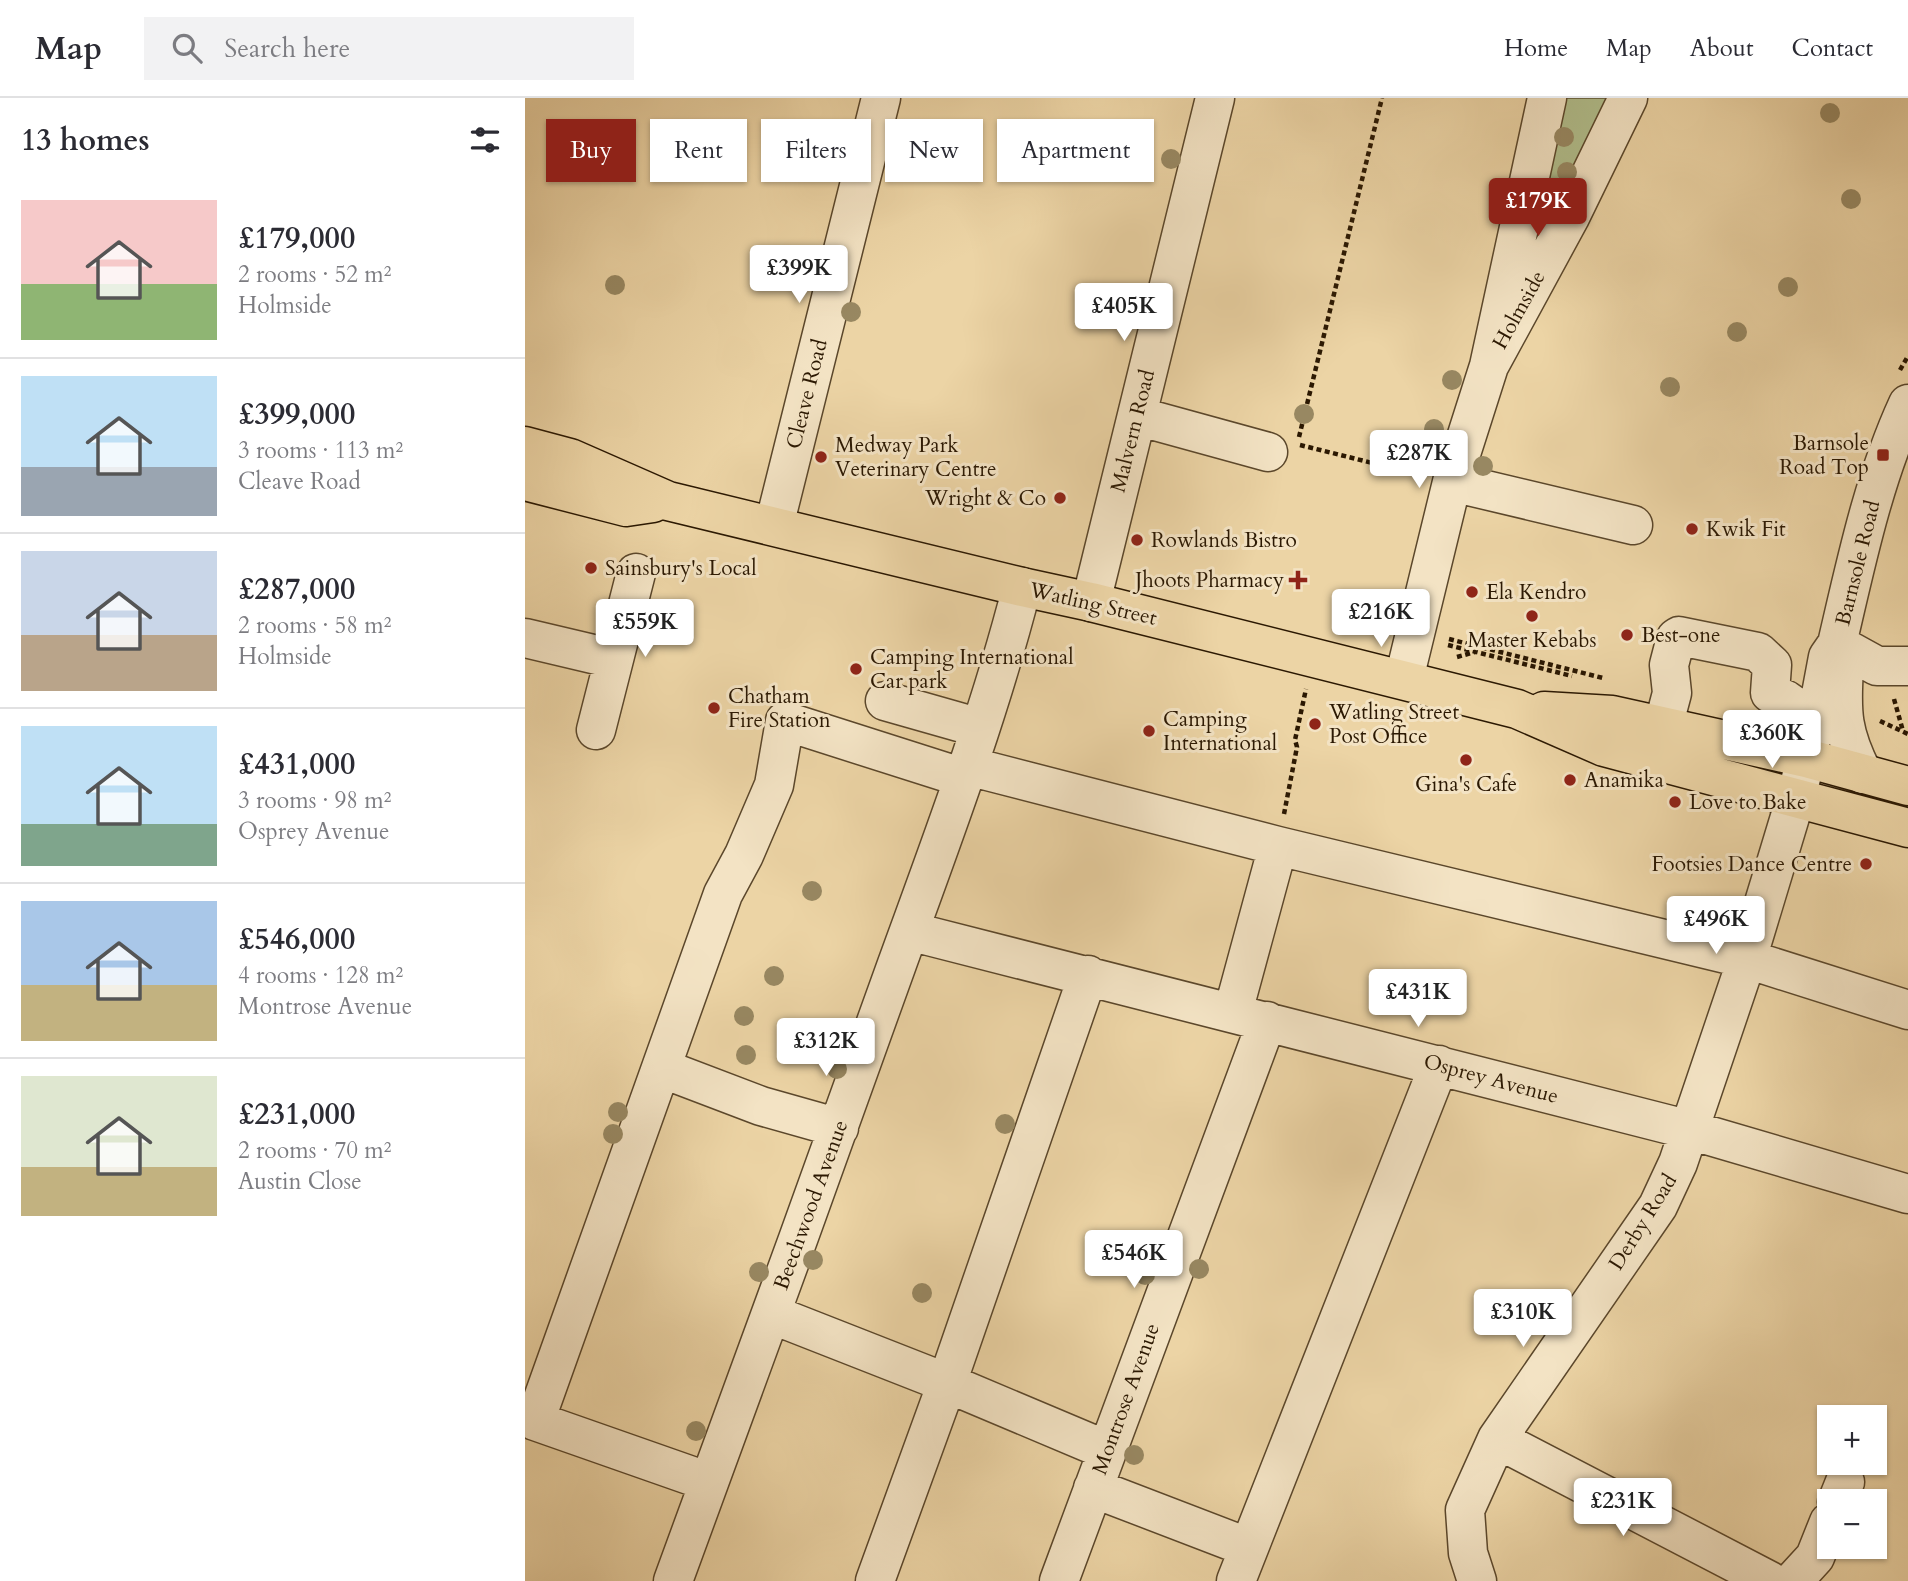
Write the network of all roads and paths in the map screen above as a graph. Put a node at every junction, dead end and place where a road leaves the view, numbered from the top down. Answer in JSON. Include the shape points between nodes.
{"nodes":[{"id":1,"x":881,"y":98,"type":"edge"},
{"id":2,"x":1215,"y":98,"type":"edge"},
{"id":3,"x":1382,"y":98,"type":"edge"},
{"id":4,"x":1547,"y":98,"type":"edge"},
{"id":5,"x":1628,"y":98,"type":"edge"},
{"id":6,"x":1524,"y":202,"type":"junction"},
{"id":7,"x":1570,"y":217,"type":"junction"},
{"id":8,"x":1489,"y":366,"type":"junction"},
{"id":9,"x":1908,"y":404,"type":"edge"},
{"id":10,"x":1137,"y":416,"type":"junction"},
{"id":11,"x":525,"y":446,"type":"edge"},
{"id":12,"x":1282,"y":448,"type":"joint"},
{"id":13,"x":525,"y":481,"type":"edge"},
{"id":14,"x":1452,"y":482,"type":"junction"},
{"id":15,"x":669,"y":501,"type":"junction"},
{"id":16,"x":774,"y":526,"type":"junction"},
{"id":17,"x":1633,"y":526,"type":"dead end"},
{"id":18,"x":636,"y":573,"type":"dead end"},
{"id":19,"x":1022,"y":587,"type":"junction"},
{"id":20,"x":1091,"y":602,"type":"junction"},
{"id":21,"x":525,"y":638,"type":"edge"},
{"id":22,"x":1442,"y":640,"type":"dead end"},
{"id":23,"x":1837,"y":644,"type":"junction"},
{"id":24,"x":614,"y":659,"type":"junction"},
{"id":25,"x":1908,"y":666,"type":"edge"},
{"id":26,"x":1404,"y":679,"type":"junction"},
{"id":27,"x":1602,"y":681,"type":"dead end"},
{"id":28,"x":1307,"y":687,"type":"dead end"},
{"id":29,"x":894,"y":703,"type":"dead end"},
{"id":30,"x":1517,"y":709,"type":"junction"},
{"id":31,"x":1816,"y":721,"type":"junction"},
{"id":32,"x":1663,"y":727,"type":"junction"},
{"id":33,"x":980,"y":728,"type":"junction"},
{"id":34,"x":596,"y":730,"type":"dead end"},
{"id":35,"x":1806,"y":758,"type":"junction"},
{"id":36,"x":966,"y":772,"type":"junction"},
{"id":37,"x":1863,"y":774,"type":"junction"},
{"id":38,"x":1908,"y":786,"type":"edge"},
{"id":39,"x":1796,"y":797,"type":"junction"},
{"id":40,"x":1908,"y":828,"type":"edge"},
{"id":41,"x":1278,"y":846,"type":"junction"},
{"id":42,"x":909,"y":931,"type":"junction"},
{"id":43,"x":1747,"y":959,"type":"junction"},
{"id":44,"x":1088,"y":975,"type":"junction"},
{"id":45,"x":1908,"y":1010,"type":"edge"},
{"id":46,"x":1250,"y":1016,"type":"junction"},
{"id":47,"x":1439,"y":1065,"type":"junction"},
{"id":48,"x":661,"y":1068,"type":"junction"},
{"id":49,"x":839,"y":1128,"type":"junction"},
{"id":50,"x":1690,"y":1130,"type":"junction"},
{"id":51,"x":1908,"y":1194,"type":"edge"},
{"id":52,"x":771,"y":1314,"type":"junction"},
{"id":53,"x":947,"y":1383,"type":"junction"},
{"id":54,"x":1497,"y":1439,"type":"junction"},
{"id":55,"x":1106,"y":1450,"type":"junction"},
{"id":56,"x":709,"y":1482,"type":"junction"},
{"id":57,"x":1093,"y":1488,"type":"junction"},
{"id":58,"x":1817,"y":1552,"type":"edge"},
{"id":59,"x":1242,"y":1564,"type":"edge"},
{"id":60,"x":673,"y":1581,"type":"edge"},
{"id":61,"x":875,"y":1581,"type":"edge"},
{"id":62,"x":1059,"y":1581,"type":"edge"},
{"id":63,"x":1477,"y":1581,"type":"edge"},
{"id":64,"x":1770,"y":1581,"type":"edge"},
{"id":65,"x":1793,"y":1581,"type":"edge"}],
"edges":[{"from":1,"to":16,"type":"street","name":"Cleave Road"},
{"from":2,"to":10,"type":"street","name":"Malvern Road"},
{"from":3,"to":12,"type":"path"},
{"from":4,"to":6,"type":"street","name":"Holmside"},
{"from":5,"to":7,"type":"street","name":"Holmside"},
{"from":6,"to":7,"type":"street"},
{"from":6,"to":8,"type":"street","name":"Holmside"},
{"from":7,"to":8,"type":"street","name":"Holmside"},
{"from":8,"to":14,"type":"street","name":"Holmside"},
{"from":9,"to":23,"type":"street","name":"Barnsole Road","via":[[1869,514]]},
{"from":10,"to":12,"type":"street"},
{"from":10,"to":20,"type":"street","name":"Malvern Road"},
{"from":11,"to":15,"type":"main road","name":"Watling Street","via":[[570,458]]},
{"from":13,"to":15,"type":"main road","name":"Watling Street","via":[[625,507]]},
{"from":14,"to":17,"type":"street"},
{"from":14,"to":26,"type":"street","name":"Holmside"},
{"from":15,"to":16,"type":"main road","name":"Watling Street"},
{"from":16,"to":19,"type":"main road","name":"Watling Street"},
{"from":18,"to":24,"type":"street"},
{"from":19,"to":20,"type":"main road","name":"Watling Street"},
{"from":19,"to":33,"type":"street","name":"Beechwood Avenue"},
{"from":20,"to":26,"type":"main road","name":"Watling Street"},
{"from":21,"to":24,"type":"street"},
{"from":22,"to":27,"type":"path"},
{"from":23,"to":25,"type":"street","via":[[1877,666]]},
{"from":23,"to":31,"type":"street","name":"Barnsole Road","via":[[1828,657]]},
{"from":23,"to":37,"type":"street","name":"Barnsole Road","via":[[1846,657],[1842,698],[1846,736]]},
{"from":24,"to":34,"type":"street"},
{"from":26,"to":30,"type":"main road","name":"Watling Street"},
{"from":28,"to":41,"type":"path"},
{"from":29,"to":33,"type":"street"},
{"from":30,"to":32,"type":"main road","name":"Watling Street","via":[[1612,715]]},
{"from":30,"to":39,"type":"main road","name":"Watling Street","via":[[1604,747]]},
{"from":31,"to":32,"type":"street","via":[[1770,693],[1772,665],[1759,653],[1679,636],[1669,665],[1673,688]]},
{"from":31,"to":35,"type":"street","name":"Barnsole Road"},
{"from":32,"to":35,"type":"main road","name":"Watling Street"},
{"from":33,"to":36,"type":"street","name":"Beechwood Avenue"},
{"from":35,"to":37,"type":"main road","name":"Watling Street"},
{"from":35,"to":39,"type":"street","name":"Barnsole Road"},
{"from":36,"to":41,"type":"street"},
{"from":36,"to":42,"type":"street","name":"Beechwood Avenue"},
{"from":36,"to":48,"type":"street","via":[[785,721],[774,785],[723,894]]},
{"from":37,"to":38,"type":"main road","name":"Watling Street"},
{"from":39,"to":40,"type":"main road","name":"Watling Street"},
{"from":39,"to":43,"type":"street","name":"Derby Road"},
{"from":41,"to":43,"type":"street"},
{"from":41,"to":46,"type":"street","name":"Montrose Avenue"},
{"from":42,"to":44,"type":"street","name":"Osprey Avenue"},
{"from":42,"to":49,"type":"street","name":"Beechwood Avenue"},
{"from":43,"to":45,"type":"street"},
{"from":43,"to":50,"type":"street","name":"Derby Road"},
{"from":44,"to":46,"type":"street","name":"Osprey Avenue"},
{"from":44,"to":53,"type":"street"},
{"from":46,"to":47,"type":"street","name":"Osprey Avenue"},
{"from":46,"to":55,"type":"street","name":"Montrose Avenue"},
{"from":47,"to":50,"type":"street","name":"Osprey Avenue"},
{"from":47,"to":59,"type":"street"},
{"from":48,"to":49,"type":"street","via":[[761,1106]]},
{"from":48,"to":56,"type":"street","via":[[535,1421]]},
{"from":49,"to":52,"type":"street","name":"Beechwood Avenue"},
{"from":50,"to":51,"type":"street","name":"Osprey Avenue"},
{"from":50,"to":54,"type":"street","name":"Derby Road","via":[[1658,1206]]},
{"from":52,"to":53,"type":"street"},
{"from":52,"to":56,"type":"street","name":"Beechwood Avenue"},
{"from":53,"to":55,"type":"street"},
{"from":53,"to":61,"type":"street"},
{"from":54,"to":63,"type":"street","name":"Derby Road","via":[[1465,1510],[1468,1553]]},
{"from":54,"to":64,"type":"street"},
{"from":55,"to":57,"type":"street","name":"Montrose Avenue"},
{"from":56,"to":60,"type":"street","name":"Beechwood Avenue"},
{"from":57,"to":59,"type":"street"},
{"from":57,"to":62,"type":"street","name":"Montrose Avenue"},
{"from":58,"to":65,"type":"street"}]}
